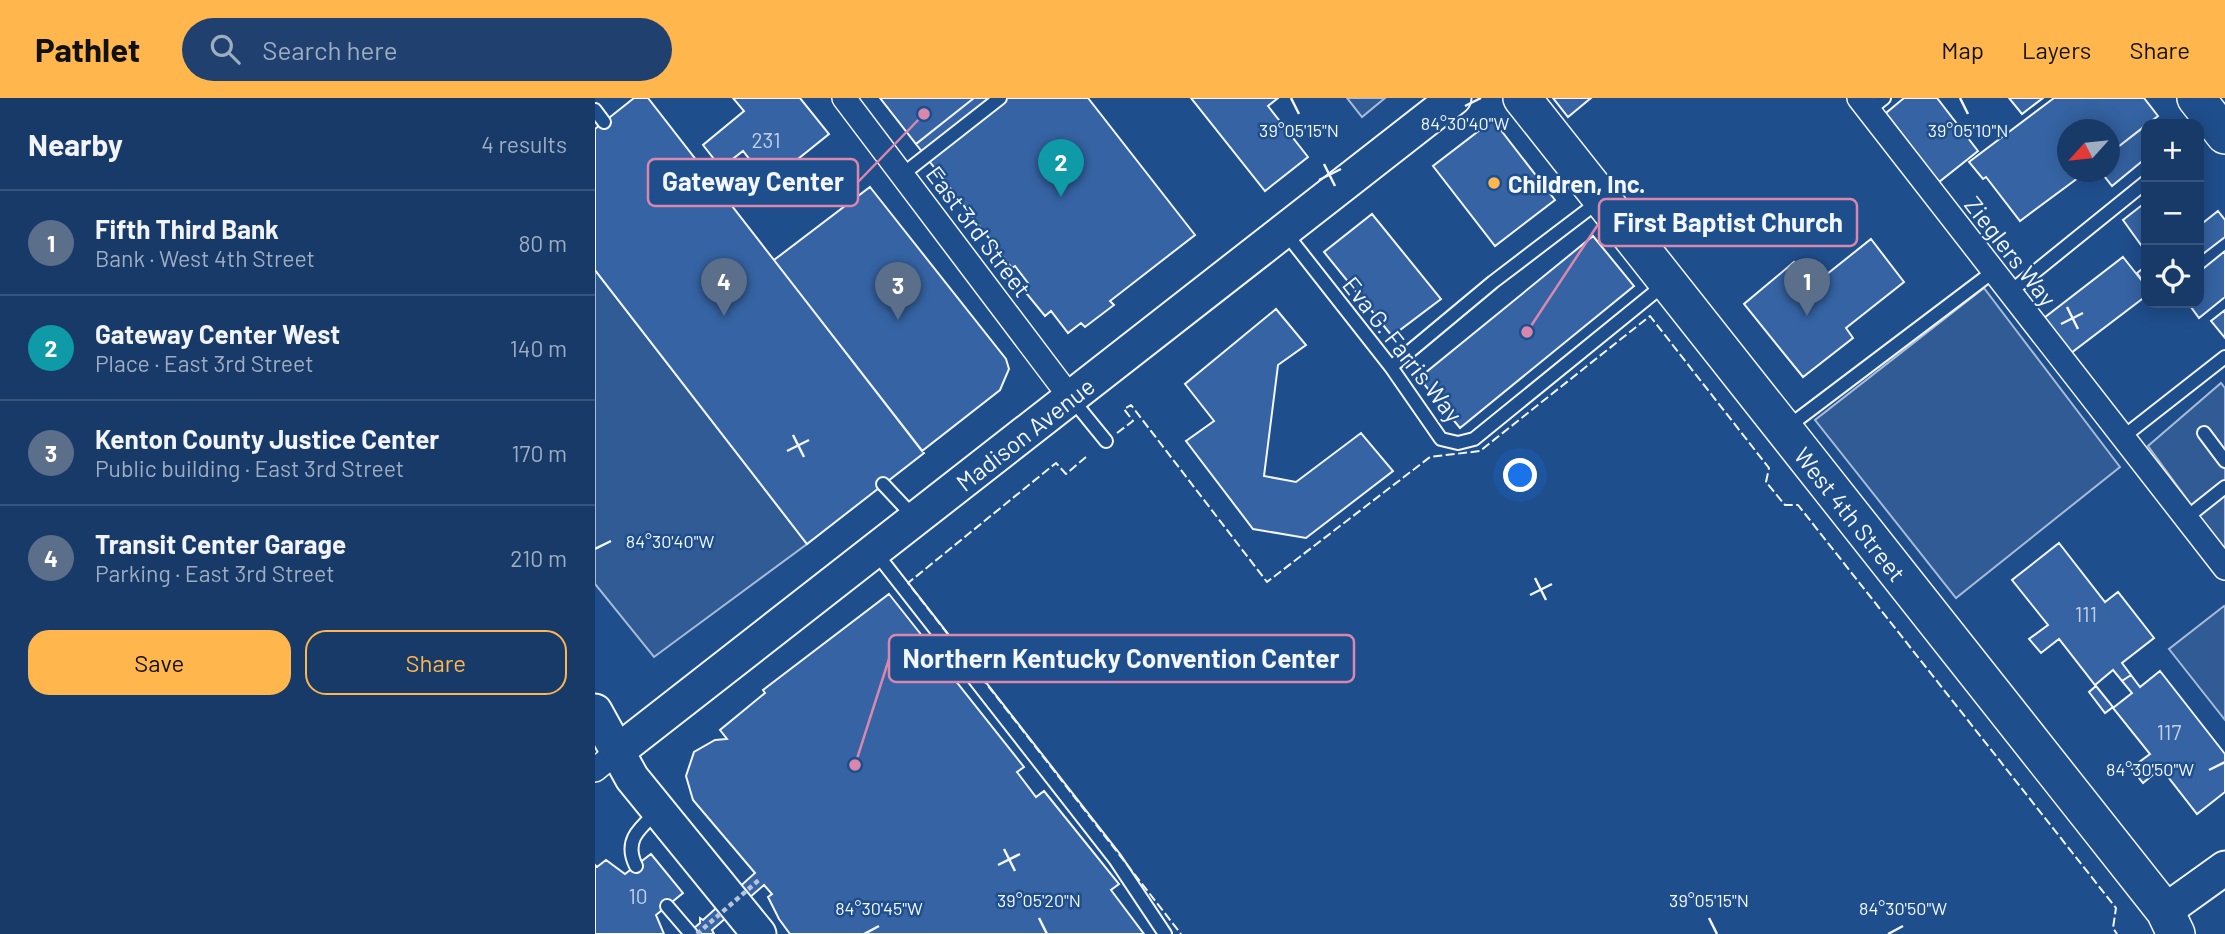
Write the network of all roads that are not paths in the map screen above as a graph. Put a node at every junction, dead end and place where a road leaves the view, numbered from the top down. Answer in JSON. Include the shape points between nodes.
{"nodes":[{"id":1,"x":844,"y":98,"type":"edge"},
{"id":2,"x":1000,"y":98,"type":"edge"},
{"id":3,"x":1454,"y":98,"type":"edge"},
{"id":4,"x":1522,"y":98,"type":"edge"},
{"id":5,"x":1871,"y":102,"type":"edge"},
{"id":6,"x":595,"y":110,"type":"edge"},
{"id":7,"x":604,"y":122,"type":"dead end"},
{"id":8,"x":903,"y":174,"type":"junction"},
{"id":9,"x":2141,"y":186,"type":"edge"},
{"id":10,"x":1602,"y":199,"type":"junction"},
{"id":11,"x":1284,"y":231,"type":"junction"},
{"id":12,"x":1994,"y":271,"type":"junction"},
{"id":13,"x":1668,"y":281,"type":"junction"},
{"id":14,"x":2010,"y":292,"type":"junction"},
{"id":15,"x":2225,"y":357,"type":"edge"},
{"id":16,"x":1391,"y":367,"type":"junction"},
{"id":17,"x":1070,"y":397,"type":"junction"},
{"id":18,"x":1785,"y":429,"type":"junction"},
{"id":19,"x":2204,"y":433,"type":"dead end"},
{"id":20,"x":2123,"y":437,"type":"junction"},
{"id":21,"x":1106,"y":441,"type":"dead end"},
{"id":22,"x":2225,"y":461,"type":"edge"},
{"id":23,"x":883,"y":484,"type":"dead end"},
{"id":24,"x":2225,"y":487,"type":"edge"},
{"id":25,"x":2186,"y":518,"type":"junction"},
{"id":26,"x":916,"y":520,"type":"junction"},
{"id":27,"x":876,"y":553,"type":"junction"},
{"id":28,"x":2225,"y":568,"type":"edge"},
{"id":29,"x":595,"y":711,"type":"edge"},
{"id":30,"x":607,"y":761,"type":"edge"},
{"id":31,"x":658,"y":810,"type":"junction"},
{"id":32,"x":636,"y":866,"type":"dead end"},
{"id":33,"x":2224,"y":872,"type":"edge"},
{"id":34,"x":667,"y":906,"type":"dead end"},
{"id":35,"x":2171,"y":923,"type":"edge"},
{"id":36,"x":691,"y":934,"type":"edge"},
{"id":37,"x":759,"y":934,"type":"edge"},
{"id":38,"x":1165,"y":934,"type":"edge"}],
"edges":[{"from":1,"to":8,"type":"street","name":"East 3rd Street"},
{"from":2,"to":8,"type":"lane"},
{"from":3,"to":11,"type":"street","name":"Madison Avenue"},
{"from":4,"to":10,"type":"main road","name":"West 4th Street"},
{"from":5,"to":12,"type":"street","name":"Zieglers Way"},
{"from":6,"to":7,"type":"lane"},
{"from":8,"to":17,"type":"street","name":"East 3rd Street"},
{"from":9,"to":14,"type":"lane"},
{"from":10,"to":13,"type":"main road","name":"West 4th Street"},
{"from":10,"to":16,"type":"lane"},
{"from":11,"to":16,"type":"lane","name":"Eva G. Farris Way"},
{"from":11,"to":17,"type":"street","name":"Madison Avenue"},
{"from":12,"to":14,"type":"street","name":"Zieglers Way"},
{"from":12,"to":18,"type":"lane"},
{"from":13,"to":16,"type":"lane","name":"Eva G. Farris Way","via":[[1474,439],[1458,443],[1441,439]]},
{"from":13,"to":18,"type":"main road","name":"West 4th Street"},
{"from":14,"to":20,"type":"street","name":"Zieglers Way"},
{"from":15,"to":20,"type":"lane"},
{"from":17,"to":21,"type":"lane"},
{"from":17,"to":26,"type":"street","name":"Madison Avenue"},
{"from":18,"to":35,"type":"main road","name":"West 4th Street"},
{"from":19,"to":22,"type":"lane"},
{"from":20,"to":25,"type":"street","name":"Zieglers Way"},
{"from":23,"to":26,"type":"lane"},
{"from":24,"to":25,"type":"lane"},
{"from":25,"to":28,"type":"street","name":"Zieglers Way"},
{"from":26,"to":27,"type":"street","name":"Madison Avenue"},
{"from":27,"to":30,"type":"street","name":"Madison Avenue"},
{"from":27,"to":38,"type":"lane","via":[[1115,859]]},
{"from":29,"to":30,"type":"street"},
{"from":30,"to":31,"type":"street","via":[[632,778]]},
{"from":31,"to":32,"type":"lane","via":[[633,835],[629,852]]},
{"from":31,"to":37,"type":"street"},
{"from":33,"to":35,"type":"street"},
{"from":34,"to":36,"type":"lane"}]}
